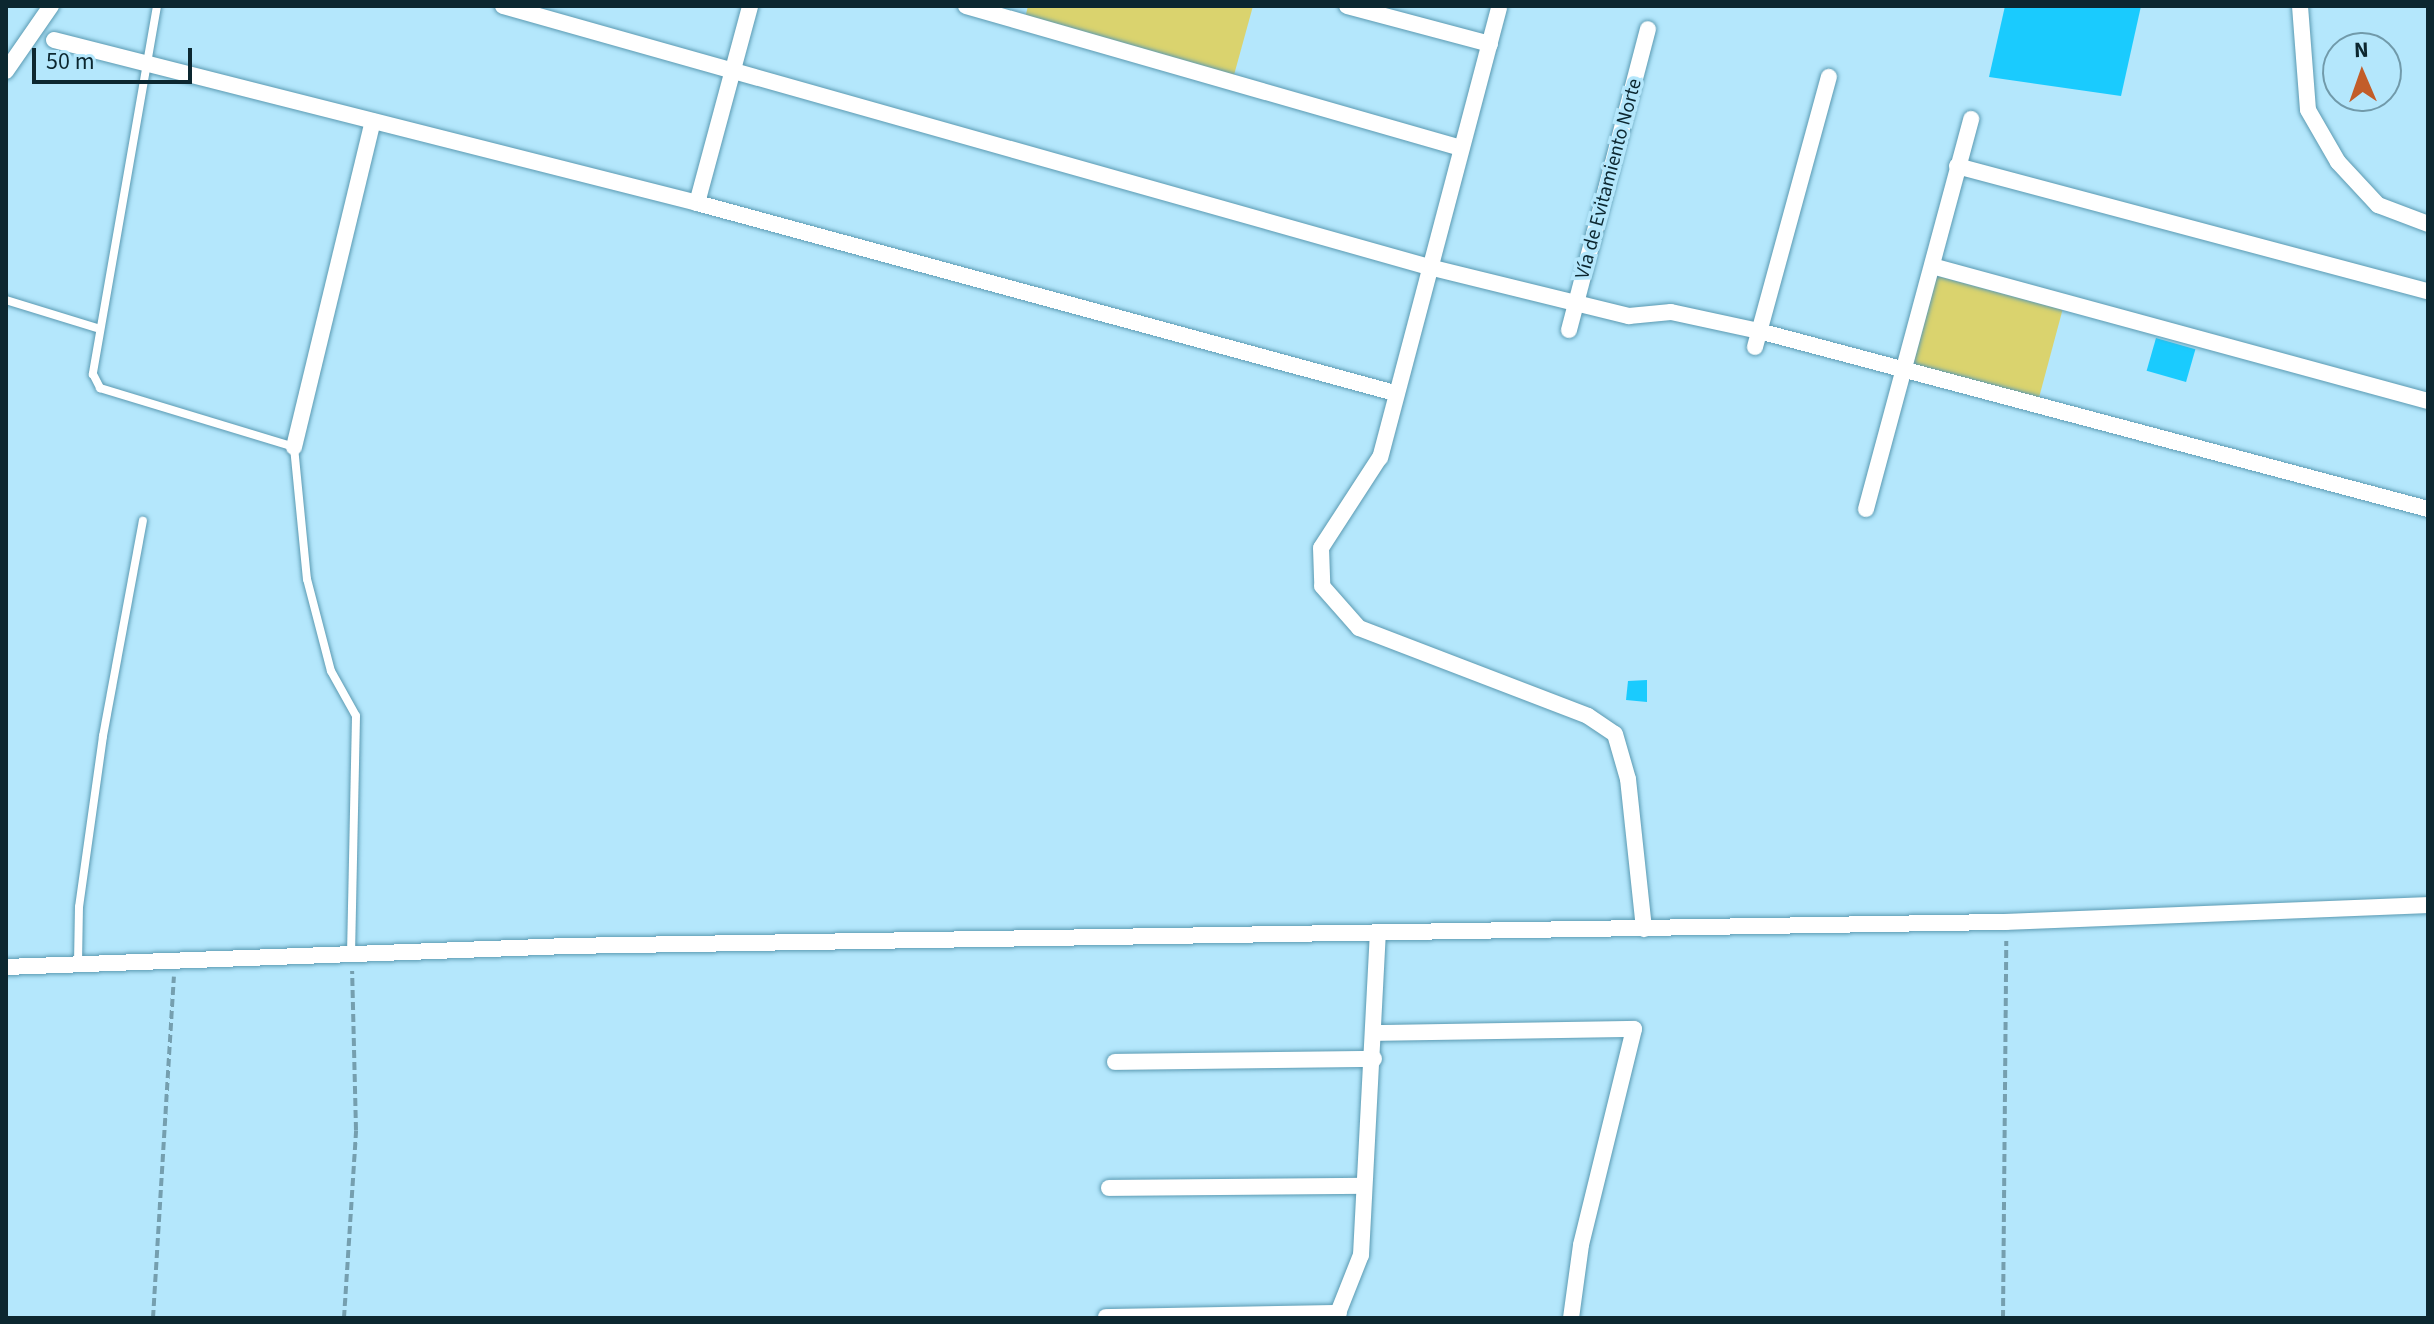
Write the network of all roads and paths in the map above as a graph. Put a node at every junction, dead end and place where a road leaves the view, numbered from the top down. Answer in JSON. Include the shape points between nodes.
{"nodes":[{"id":1,"x":51,"y":6,"type":"edge"},
{"id":2,"x":157,"y":6,"type":"edge"},
{"id":3,"x":503,"y":6,"type":"edge"},
{"id":4,"x":750,"y":6,"type":"edge"},
{"id":5,"x":966,"y":6,"type":"edge"},
{"id":6,"x":1347,"y":6,"type":"edge"},
{"id":7,"x":2300,"y":6,"type":"edge"},
{"id":8,"x":1499,"y":8,"type":"edge"},
{"id":9,"x":1648,"y":29,"type":"dead end"},
{"id":10,"x":54,"y":40,"type":"dead end"},
{"id":11,"x":1490,"y":44,"type":"junction"},
{"id":12,"x":146,"y":64,"type":"junction"},
{"id":13,"x":731,"y":69,"type":"junction"},
{"id":14,"x":6,"y":71,"type":"edge"},
{"id":15,"x":1829,"y":77,"type":"dead end"},
{"id":16,"x":1971,"y":119,"type":"dead end"},
{"id":17,"x":373,"y":121,"type":"junction"},
{"id":18,"x":1461,"y":148,"type":"junction"},
{"id":19,"x":1957,"y":166,"type":"junction"},
{"id":20,"x":697,"y":203,"type":"junction"},
{"id":21,"x":2428,"y":224,"type":"edge"},
{"id":22,"x":1932,"y":266,"type":"junction"},
{"id":23,"x":1429,"y":267,"type":"junction"},
{"id":24,"x":2428,"y":291,"type":"edge"},
{"id":25,"x":6,"y":300,"type":"edge"},
{"id":26,"x":1576,"y":303,"type":"junction"},
{"id":27,"x":97,"y":328,"type":"junction"},
{"id":28,"x":1569,"y":330,"type":"dead end"},
{"id":29,"x":1757,"y":339,"type":"junction"},
{"id":30,"x":1905,"y":370,"type":"junction"},
{"id":31,"x":1395,"y":393,"type":"junction"},
{"id":32,"x":2428,"y":401,"type":"edge"},
{"id":33,"x":294,"y":447,"type":"junction"},
{"id":34,"x":1866,"y":509,"type":"dead end"},
{"id":35,"x":2428,"y":509,"type":"edge"},
{"id":36,"x":143,"y":521,"type":"dead end"},
{"id":37,"x":2428,"y":905,"type":"edge"},
{"id":38,"x":2006,"y":922,"type":"junction"},
{"id":39,"x":1644,"y":929,"type":"junction"},
{"id":40,"x":1378,"y":934,"type":"junction"},
{"id":41,"x":351,"y":957,"type":"junction"},
{"id":42,"x":175,"y":962,"type":"junction"},
{"id":43,"x":78,"y":963,"type":"junction"},
{"id":44,"x":6,"y":967,"type":"edge"},
{"id":45,"x":1376,"y":1033,"type":"junction"},
{"id":46,"x":1374,"y":1059,"type":"junction"},
{"id":47,"x":1115,"y":1062,"type":"dead end"},
{"id":48,"x":1362,"y":1186,"type":"junction"},
{"id":49,"x":1109,"y":1188,"type":"dead end"},
{"id":50,"x":1338,"y":1315,"type":"edge"},
{"id":51,"x":1106,"y":1317,"type":"edge"},
{"id":52,"x":153,"y":1318,"type":"edge"},
{"id":53,"x":344,"y":1318,"type":"edge"},
{"id":54,"x":1571,"y":1318,"type":"edge"},
{"id":55,"x":2003,"y":1318,"type":"edge"}],
"edges":[{"from":1,"to":14,"type":"street"},
{"from":2,"to":12,"type":"lane"},
{"from":3,"to":13,"type":"street"},
{"from":4,"to":13,"type":"street"},
{"from":5,"to":18,"type":"street"},
{"from":6,"to":11,"type":"street"},
{"from":7,"to":21,"type":"street","via":[[2308,110],[2366,194]]},
{"from":8,"to":11,"type":"street"},
{"from":9,"to":26,"type":"street","name":"Vía de Evitamiento Norte"},
{"from":10,"to":12,"type":"street"},
{"from":11,"to":18,"type":"street"},
{"from":12,"to":17,"type":"street"},
{"from":12,"to":27,"type":"lane"},
{"from":13,"to":20,"type":"street"},
{"from":13,"to":23,"type":"street"},
{"from":15,"to":29,"type":"street"},
{"from":16,"to":19,"type":"street"},
{"from":17,"to":20,"type":"street"},
{"from":17,"to":33,"type":"street"},
{"from":18,"to":23,"type":"street"},
{"from":19,"to":22,"type":"street"},
{"from":19,"to":24,"type":"street"},
{"from":20,"to":31,"type":"street"},
{"from":22,"to":30,"type":"street"},
{"from":22,"to":32,"type":"street"},
{"from":23,"to":26,"type":"street"},
{"from":23,"to":31,"type":"street"},
{"from":25,"to":27,"type":"lane"},
{"from":26,"to":28,"type":"street","name":"Vía de Evitamiento Norte"},
{"from":26,"to":29,"type":"street"},
{"from":27,"to":33,"type":"lane","via":[[93,374],[100,388]]},
{"from":29,"to":30,"type":"street"},
{"from":30,"to":34,"type":"street"},
{"from":30,"to":35,"type":"street"},
{"from":31,"to":39,"type":"street","via":[[1380,457],[1321,548],[1322,586],[1359,628],[1588,716],[1615,734],[1628,779]]},
{"from":33,"to":41,"type":"lane","via":[[307,579],[331,671],[356,716]]},
{"from":36,"to":43,"type":"lane","via":[[103,736],[79,907]]},
{"from":37,"to":38,"type":"street"},
{"from":38,"to":39,"type":"street"},
{"from":38,"to":55,"type":"path"},
{"from":39,"to":40,"type":"street"},
{"from":40,"to":41,"type":"street","via":[[567,946]]},
{"from":40,"to":45,"type":"street"},
{"from":41,"to":42,"type":"street"},
{"from":41,"to":53,"type":"path","via":[[356,1130]]},
{"from":42,"to":43,"type":"street"},
{"from":42,"to":52,"type":"path"},
{"from":43,"to":44,"type":"street"},
{"from":45,"to":46,"type":"street"},
{"from":45,"to":54,"type":"street","via":[[1634,1029],[1581,1245]]},
{"from":46,"to":47,"type":"street"},
{"from":46,"to":48,"type":"street"},
{"from":48,"to":49,"type":"street"},
{"from":48,"to":50,"type":"street","via":[[1361,1255]]},
{"from":50,"to":51,"type":"street"}]}
